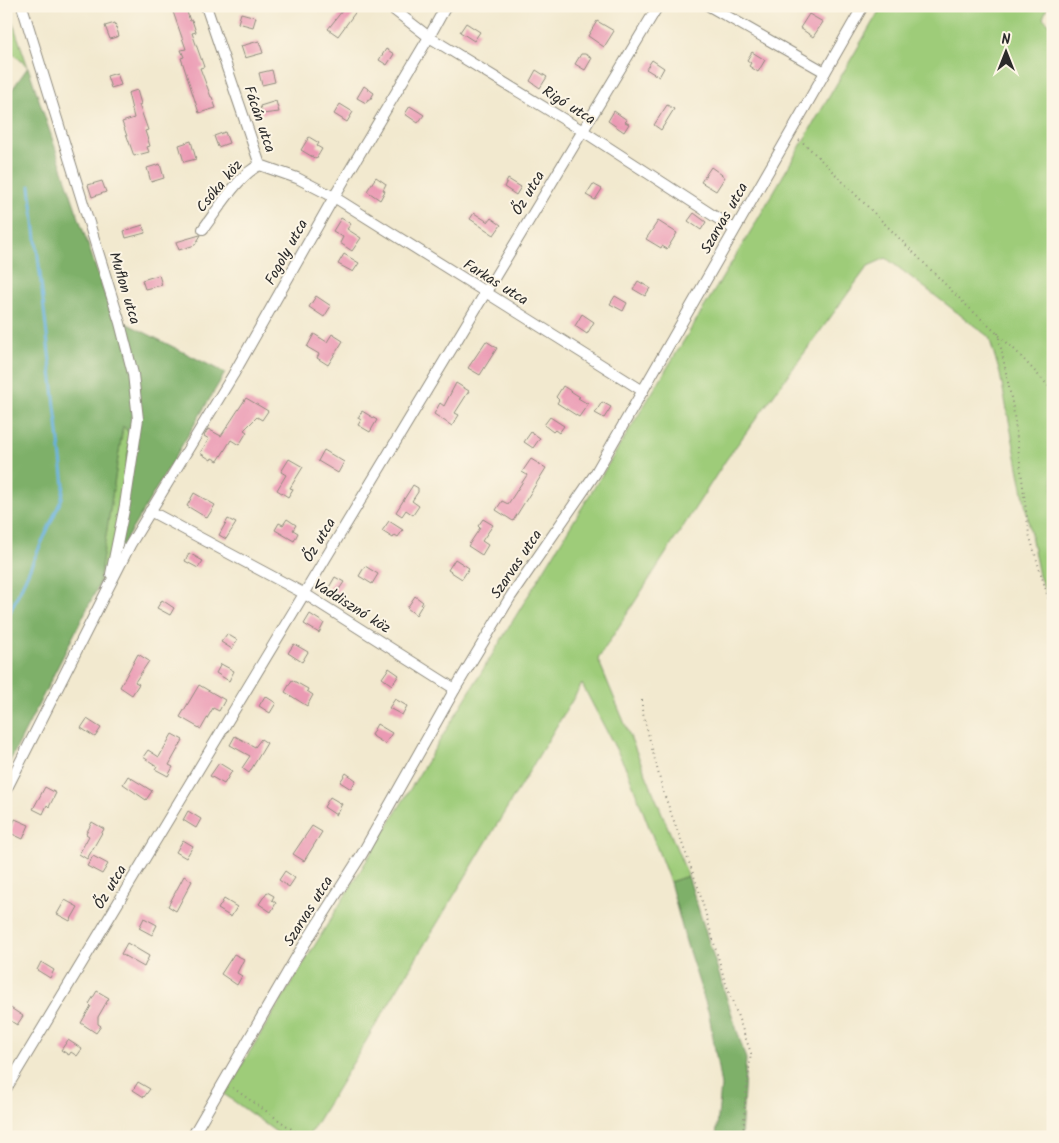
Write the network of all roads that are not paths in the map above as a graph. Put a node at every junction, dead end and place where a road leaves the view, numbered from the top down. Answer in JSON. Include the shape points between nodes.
{"nodes":[{"id":1,"x":22,"y":6,"type":"edge"},
{"id":2,"x":206,"y":6,"type":"edge"},
{"id":3,"x":389,"y":6,"type":"edge"},
{"id":4,"x":446,"y":6,"type":"edge"},
{"id":5,"x":658,"y":6,"type":"edge"},
{"id":6,"x":709,"y":6,"type":"edge"},
{"id":7,"x":863,"y":6,"type":"edge"},
{"id":8,"x":429,"y":38,"type":"junction"},
{"id":9,"x":825,"y":72,"type":"junction"},
{"id":10,"x":583,"y":131,"type":"junction"},
{"id":11,"x":260,"y":165,"type":"junction"},
{"id":12,"x":334,"y":197,"type":"junction"},
{"id":13,"x":203,"y":229,"type":"dead end"},
{"id":14,"x":734,"y":230,"type":"junction"},
{"id":15,"x":485,"y":293,"type":"junction"},
{"id":16,"x":643,"y":391,"type":"junction"},
{"id":17,"x":150,"y":511,"type":"junction"},
{"id":18,"x":109,"y":586,"type":"junction"},
{"id":19,"x":305,"y":594,"type":"junction"},
{"id":20,"x":455,"y":689,"type":"junction"},
{"id":21,"x":6,"y":790,"type":"edge"},
{"id":22,"x":6,"y":1089,"type":"edge"},
{"id":23,"x":192,"y":1137,"type":"edge"}],
"edges":[{"from":1,"to":18,"type":"street","name":"Muflon utca","via":[[133,374],[138,419]]},
{"from":2,"to":11,"type":"street","name":"Fácán utca"},
{"from":3,"to":8,"type":"street","name":"Rigó utca"},
{"from":4,"to":8,"type":"street","name":"Fogoly utca"},
{"from":5,"to":10,"type":"street","name":"Őz utca"},
{"from":6,"to":9,"type":"street"},
{"from":7,"to":9,"type":"street","name":"Szarvas utca"},
{"from":8,"to":10,"type":"street","name":"Rigó utca"},
{"from":8,"to":12,"type":"street","name":"Fogoly utca"},
{"from":9,"to":14,"type":"street","name":"Szarvas utca"},
{"from":10,"to":14,"type":"street","name":"Rigó utca"},
{"from":10,"to":15,"type":"street","name":"Őz utca"},
{"from":11,"to":12,"type":"street","name":"Fácán utca","via":[[297,178]]},
{"from":11,"to":13,"type":"street","name":"Csóka köz","via":[[243,176]]},
{"from":12,"to":15,"type":"street","name":"Farkas utca"},
{"from":12,"to":17,"type":"street","name":"Fogoly utca","via":[[234,375]]},
{"from":14,"to":16,"type":"street","name":"Szarvas utca"},
{"from":15,"to":16,"type":"street","name":"Farkas utca"},
{"from":15,"to":19,"type":"street","name":"Őz utca"},
{"from":16,"to":20,"type":"street","name":"Szarvas utca","via":[[595,474],[511,596]]},
{"from":17,"to":18,"type":"street","name":"Muflon utca"},
{"from":17,"to":19,"type":"street","name":"Vaddisznó köz"},
{"from":18,"to":21,"type":"street","name":"Muflon utca"},
{"from":19,"to":20,"type":"street","name":"Vaddisznó köz"},
{"from":19,"to":22,"type":"street","name":"Őz utca"},
{"from":20,"to":23,"type":"street","name":"Szarvas utca","via":[[362,854],[297,956]]}]}
